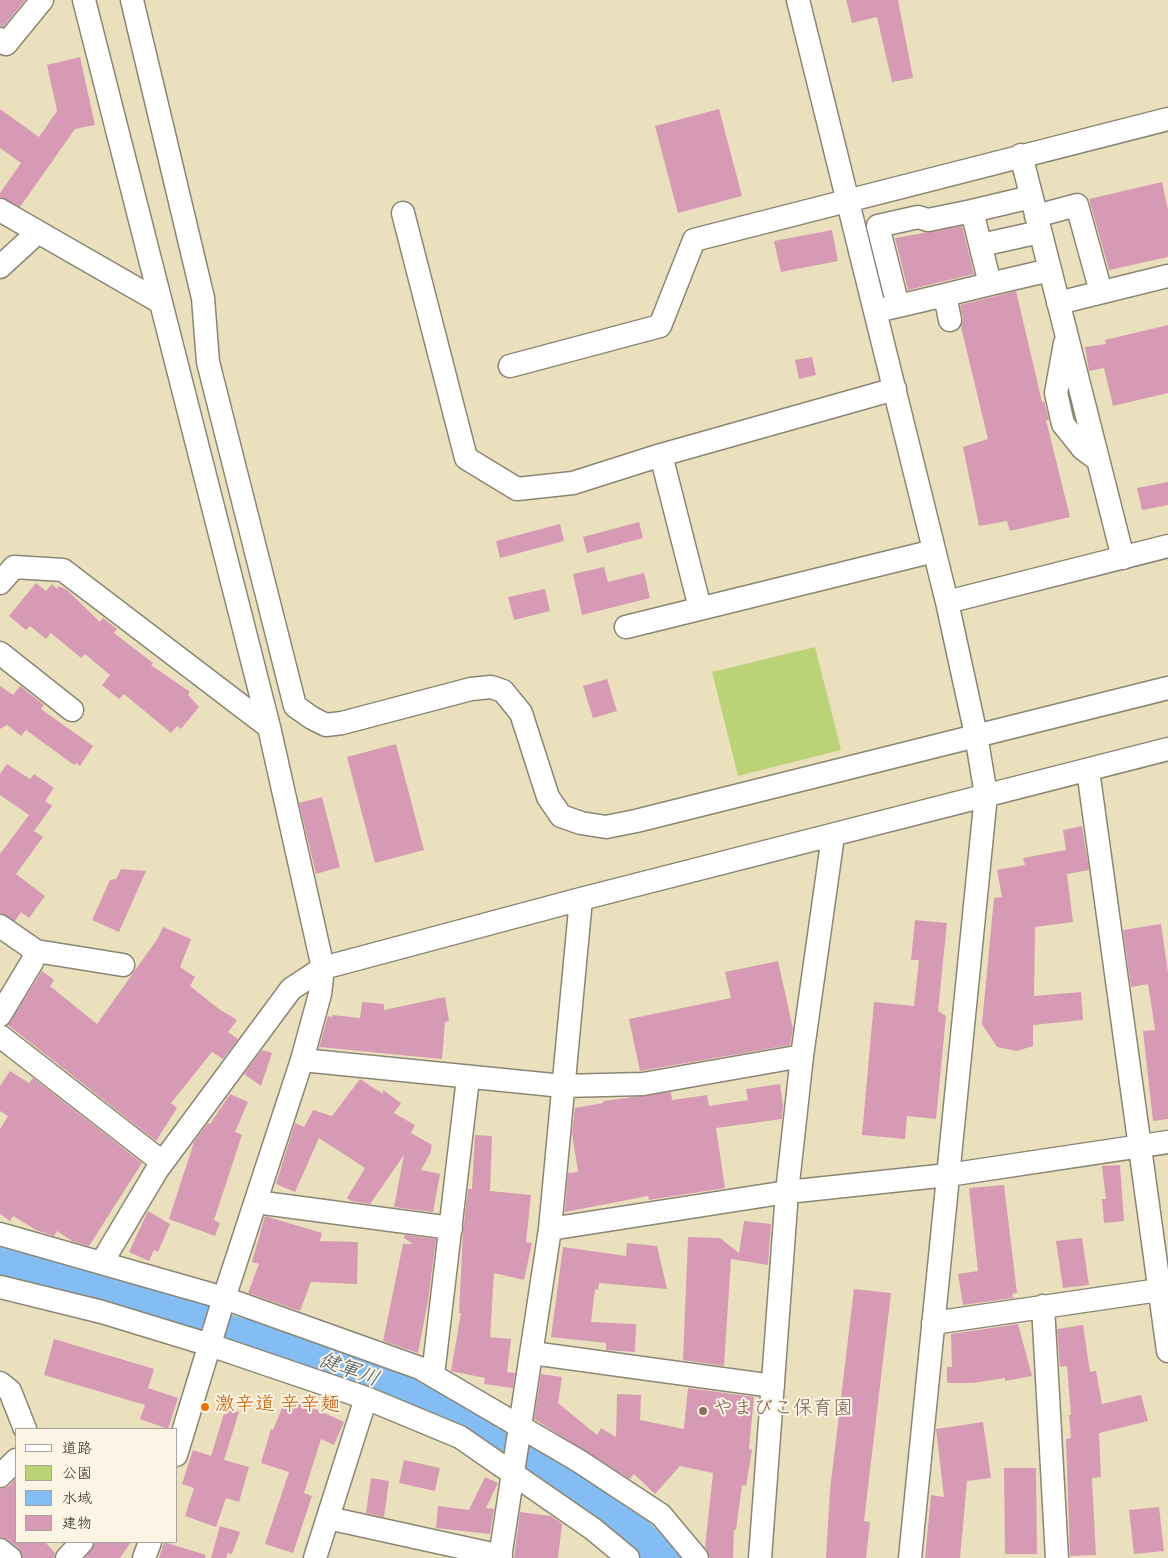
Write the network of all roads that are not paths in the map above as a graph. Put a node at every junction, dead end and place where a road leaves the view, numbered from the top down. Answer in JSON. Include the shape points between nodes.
{"nodes":[{"id":1,"x":42,"y":0,"type":"edge"},
{"id":2,"x":84,"y":0,"type":"edge"},
{"id":3,"x":132,"y":0,"type":"edge"},
{"id":4,"x":798,"y":0,"type":"edge"},
{"id":5,"x":0,"y":39,"type":"edge"},
{"id":6,"x":1168,"y":119,"type":"edge"},
{"id":7,"x":1020,"y":155,"type":"junction"},
{"id":8,"x":858,"y":198,"type":"junction"},
{"id":9,"x":0,"y":210,"type":"edge"},
{"id":10,"x":972,"y":211,"type":"junction"},
{"id":11,"x":403,"y":213,"type":"dead end"},
{"id":12,"x":1036,"y":215,"type":"junction"},
{"id":13,"x":878,"y":226,"type":"junction"},
{"id":14,"x":38,"y":232,"type":"junction"},
{"id":15,"x":981,"y":245,"type":"junction"},
{"id":16,"x":0,"y":267,"type":"edge"},
{"id":17,"x":1050,"y":270,"type":"junction"},
{"id":18,"x":1168,"y":276,"type":"edge"},
{"id":19,"x":990,"y":284,"type":"junction"},
{"id":20,"x":1101,"y":292,"type":"junction"},
{"id":21,"x":944,"y":295,"type":"junction"},
{"id":22,"x":160,"y":302,"type":"junction"},
{"id":23,"x":1058,"y":303,"type":"junction"},
{"id":24,"x":898,"y":306,"type":"junction"},
{"id":25,"x":876,"y":311,"type":"junction"},
{"id":26,"x":950,"y":320,"type":"dead end"},
{"id":27,"x":510,"y":366,"type":"dead end"},
{"id":28,"x":895,"y":389,"type":"junction"},
{"id":29,"x":661,"y":455,"type":"junction"},
{"id":30,"x":1168,"y":546,"type":"edge"},
{"id":31,"x":934,"y":551,"type":"junction"},
{"id":32,"x":1123,"y":558,"type":"junction"},
{"id":33,"x":0,"y":583,"type":"edge"},
{"id":34,"x":947,"y":602,"type":"junction"},
{"id":35,"x":700,"y":608,"type":"junction"},
{"id":36,"x":626,"y":627,"type":"dead end"},
{"id":37,"x":0,"y":653,"type":"edge"},
{"id":38,"x":1168,"y":688,"type":"edge"},
{"id":39,"x":72,"y":710,"type":"dead end"},
{"id":40,"x":269,"y":727,"type":"junction"},
{"id":41,"x":976,"y":736,"type":"junction"},
{"id":42,"x":1168,"y":749,"type":"edge"},
{"id":43,"x":1088,"y":770,"type":"junction"},
{"id":44,"x":986,"y":795,"type":"junction"},
{"id":45,"x":833,"y":836,"type":"junction"},
{"id":46,"x":581,"y":899,"type":"junction"},
{"id":47,"x":0,"y":926,"type":"edge"},
{"id":48,"x":36,"y":951,"type":"junction"},
{"id":49,"x":123,"y":965,"type":"dead end"},
{"id":50,"x":323,"y":968,"type":"junction"},
{"id":51,"x":0,"y":1015,"type":"edge"},
{"id":52,"x":0,"y":1036,"type":"edge"},
{"id":53,"x":802,"y":1056,"type":"junction"},
{"id":54,"x":302,"y":1060,"type":"junction"},
{"id":55,"x":468,"y":1078,"type":"junction"},
{"id":56,"x":563,"y":1086,"type":"junction"},
{"id":57,"x":1168,"y":1142,"type":"edge"},
{"id":58,"x":1141,"y":1146,"type":"junction"},
{"id":59,"x":162,"y":1162,"type":"junction"},
{"id":60,"x":948,"y":1175,"type":"junction"},
{"id":61,"x":787,"y":1192,"type":"junction"},
{"id":62,"x":256,"y":1202,"type":"junction"},
{"id":63,"x":451,"y":1228,"type":"junction"},
{"id":64,"x":550,"y":1229,"type":"junction"},
{"id":65,"x":0,"y":1234,"type":"edge"},
{"id":66,"x":102,"y":1262,"type":"junction"},
{"id":67,"x":0,"y":1287,"type":"edge"},
{"id":68,"x":1159,"y":1290,"type":"junction"},
{"id":69,"x":224,"y":1298,"type":"junction"},
{"id":70,"x":1043,"y":1306,"type":"junction"},
{"id":71,"x":933,"y":1323,"type":"junction"},
{"id":72,"x":210,"y":1345,"type":"junction"},
{"id":73,"x":1168,"y":1351,"type":"edge"},
{"id":74,"x":532,"y":1353,"type":"junction"},
{"id":75,"x":433,"y":1376,"type":"junction"},
{"id":76,"x":0,"y":1383,"type":"edge"},
{"id":77,"x":773,"y":1386,"type":"junction"},
{"id":78,"x":366,"y":1398,"type":"junction"},
{"id":79,"x":521,"y":1427,"type":"junction"},
{"id":80,"x":25,"y":1428,"type":"edge"},
{"id":81,"x":178,"y":1449,"type":"edge"},
{"id":82,"x":15,"y":1461,"type":"edge"},
{"id":83,"x":514,"y":1474,"type":"junction"},
{"id":84,"x":0,"y":1476,"type":"edge"},
{"id":85,"x":328,"y":1518,"type":"junction"},
{"id":86,"x":81,"y":1543,"type":"edge"},
{"id":87,"x":150,"y":1543,"type":"edge"},
{"id":88,"x":0,"y":1550,"type":"edge"},
{"id":89,"x":500,"y":1557,"type":"edge"},
{"id":90,"x":10,"y":1558,"type":"edge"},
{"id":91,"x":67,"y":1558,"type":"edge"},
{"id":92,"x":144,"y":1558,"type":"edge"},
{"id":93,"x":315,"y":1558,"type":"edge"},
{"id":94,"x":628,"y":1558,"type":"edge"},
{"id":95,"x":697,"y":1558,"type":"edge"},
{"id":96,"x":760,"y":1558,"type":"edge"},
{"id":97,"x":910,"y":1558,"type":"edge"},
{"id":98,"x":1056,"y":1558,"type":"edge"}],
"edges":[{"from":1,"to":5,"type":"street","via":[[6,44]]},
{"from":2,"to":22,"type":"street"},
{"from":3,"to":41,"type":"street","via":[[203,298],[208,362],[295,706],[326,724],[342,723],[471,689],[491,687],[502,691],[521,712],[548,797],[561,816],[606,827]]},
{"from":4,"to":8,"type":"street"},
{"from":6,"to":7,"type":"street"},
{"from":7,"to":8,"type":"street"},
{"from":7,"to":12,"type":"street"},
{"from":8,"to":13,"type":"street"},
{"from":8,"to":25,"type":"street"},
{"from":8,"to":27,"type":"street","via":[[694,240],[660,326]]},
{"from":9,"to":14,"type":"street"},
{"from":10,"to":12,"type":"street"},
{"from":10,"to":13,"type":"street","via":[[928,220],[918,217]]},
{"from":10,"to":15,"type":"street"},
{"from":11,"to":29,"type":"street","via":[[466,458],[517,489],[573,483]]},
{"from":12,"to":15,"type":"street"},
{"from":12,"to":17,"type":"street"},
{"from":12,"to":20,"type":"street","via":[[1077,205]]},
{"from":13,"to":24,"type":"street"},
{"from":14,"to":16,"type":"street"},
{"from":14,"to":22,"type":"street"},
{"from":15,"to":19,"type":"street"},
{"from":17,"to":19,"type":"street"},
{"from":17,"to":23,"type":"street"},
{"from":18,"to":20,"type":"street"},
{"from":19,"to":21,"type":"street"},
{"from":20,"to":23,"type":"street"},
{"from":21,"to":24,"type":"street"},
{"from":21,"to":26,"type":"street"},
{"from":22,"to":40,"type":"street"},
{"from":23,"to":32,"type":"street"},
{"from":24,"to":25,"type":"street"},
{"from":25,"to":28,"type":"street"},
{"from":28,"to":29,"type":"street"},
{"from":28,"to":31,"type":"street"},
{"from":29,"to":35,"type":"street"},
{"from":30,"to":32,"type":"street"},
{"from":31,"to":34,"type":"street"},
{"from":31,"to":35,"type":"street"},
{"from":32,"to":34,"type":"street"},
{"from":33,"to":40,"type":"street","via":[[14,567],[63,570]]},
{"from":34,"to":41,"type":"street"},
{"from":35,"to":36,"type":"street"},
{"from":37,"to":39,"type":"street"},
{"from":38,"to":41,"type":"street"},
{"from":40,"to":50,"type":"street"},
{"from":41,"to":44,"type":"street"},
{"from":42,"to":43,"type":"street"},
{"from":43,"to":44,"type":"street"},
{"from":43,"to":58,"type":"street"},
{"from":44,"to":45,"type":"street"},
{"from":44,"to":60,"type":"street"},
{"from":45,"to":46,"type":"street"},
{"from":45,"to":53,"type":"street"},
{"from":46,"to":50,"type":"street"},
{"from":46,"to":56,"type":"street"},
{"from":47,"to":48,"type":"street"},
{"from":48,"to":49,"type":"street"},
{"from":48,"to":51,"type":"street"},
{"from":50,"to":54,"type":"street","via":[[320,994]]},
{"from":50,"to":59,"type":"street","via":[[291,989]]},
{"from":52,"to":59,"type":"street"},
{"from":53,"to":56,"type":"street","via":[[643,1084]]},
{"from":53,"to":61,"type":"street"},
{"from":54,"to":55,"type":"street"},
{"from":54,"to":62,"type":"street"},
{"from":55,"to":56,"type":"street"},
{"from":55,"to":63,"type":"street"},
{"from":56,"to":64,"type":"street"},
{"from":57,"to":58,"type":"street"},
{"from":58,"to":60,"type":"street"},
{"from":58,"to":68,"type":"street"},
{"from":59,"to":66,"type":"street"},
{"from":60,"to":61,"type":"street"},
{"from":60,"to":71,"type":"street"},
{"from":61,"to":64,"type":"street"},
{"from":61,"to":77,"type":"street"},
{"from":62,"to":63,"type":"street"},
{"from":62,"to":69,"type":"street"},
{"from":63,"to":75,"type":"street"},
{"from":64,"to":74,"type":"street"},
{"from":65,"to":66,"type":"street"},
{"from":66,"to":69,"type":"street"},
{"from":67,"to":72,"type":"street","via":[[102,1312]]},
{"from":68,"to":70,"type":"street"},
{"from":68,"to":73,"type":"street"},
{"from":69,"to":72,"type":"street"},
{"from":69,"to":75,"type":"street","via":[[420,1368]]},
{"from":70,"to":71,"type":"street"},
{"from":70,"to":98,"type":"street"},
{"from":71,"to":97,"type":"street"},
{"from":72,"to":78,"type":"street"},
{"from":72,"to":81,"type":"street"},
{"from":74,"to":77,"type":"street"},
{"from":74,"to":79,"type":"street"},
{"from":75,"to":79,"type":"street"},
{"from":76,"to":80,"type":"street","via":[[10,1391]]},
{"from":77,"to":96,"type":"street"},
{"from":78,"to":83,"type":"street","via":[[460,1437]]},
{"from":78,"to":85,"type":"street"},
{"from":79,"to":83,"type":"street"},
{"from":79,"to":95,"type":"street","via":[[661,1515]]},
{"from":82,"to":84,"type":"street"},
{"from":83,"to":89,"type":"street"},
{"from":83,"to":94,"type":"street","via":[[593,1529]]},
{"from":85,"to":89,"type":"street"},
{"from":85,"to":93,"type":"street"},
{"from":86,"to":91,"type":"street"},
{"from":87,"to":92,"type":"street"},
{"from":88,"to":90,"type":"street"}]}
